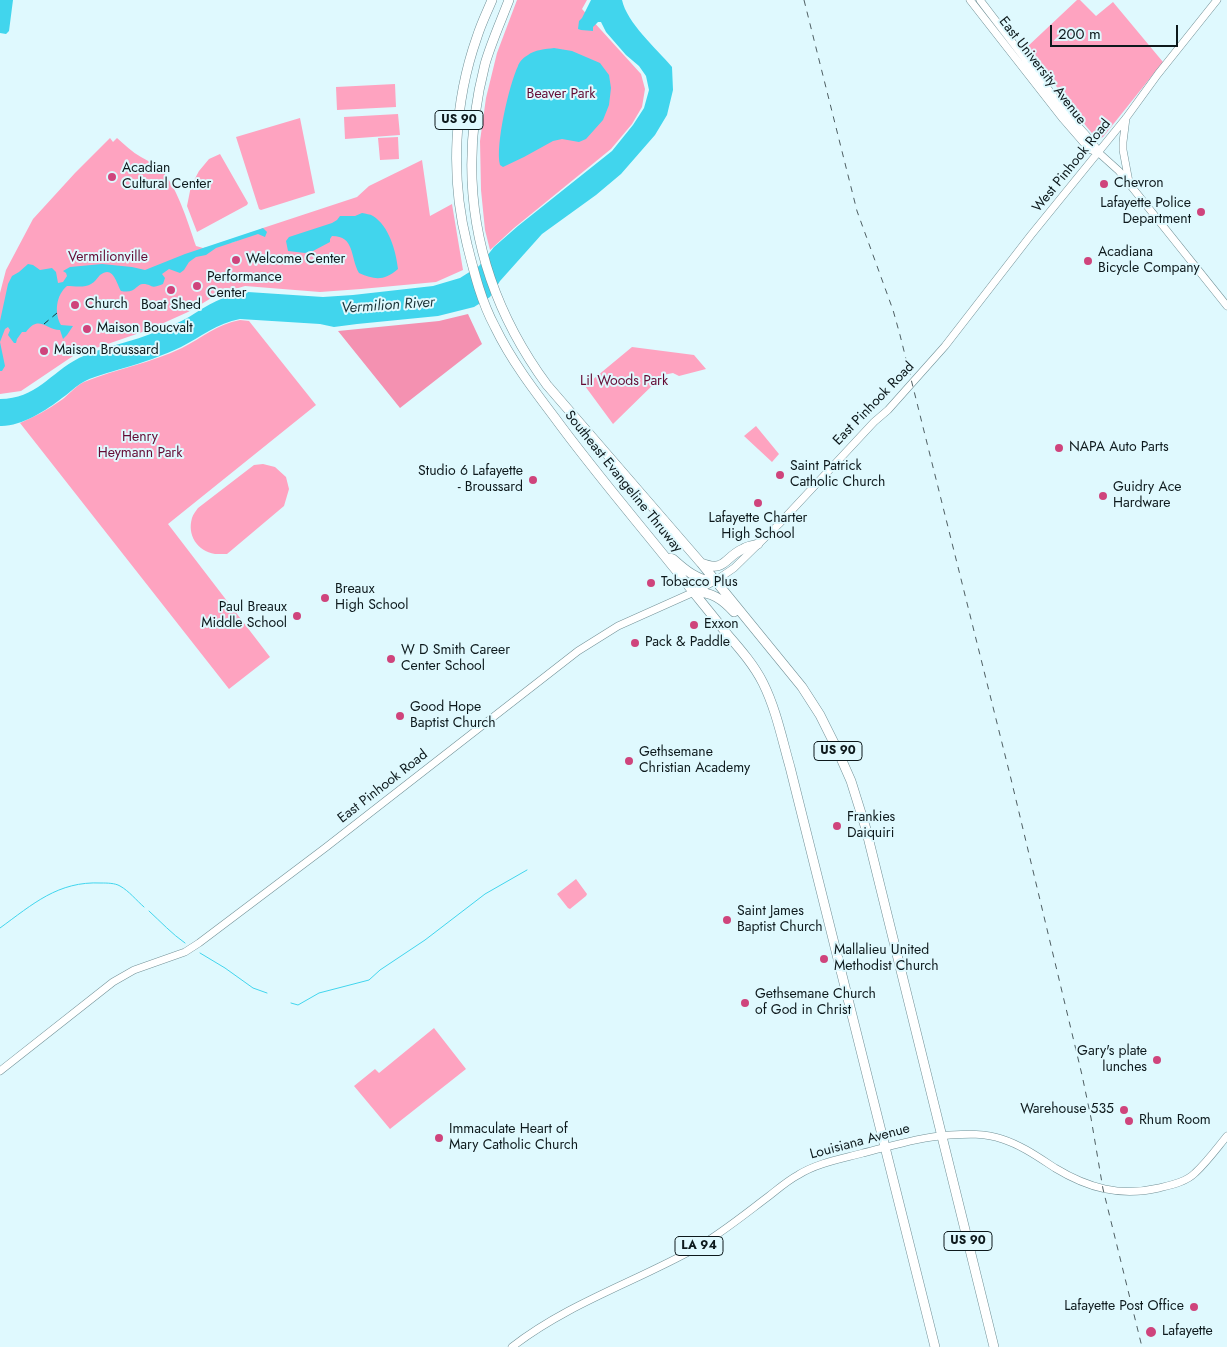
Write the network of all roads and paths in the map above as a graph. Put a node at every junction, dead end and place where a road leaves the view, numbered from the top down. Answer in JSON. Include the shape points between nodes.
{"nodes":[{"id":1,"x":492,"y":0,"type":"edge"},
{"id":2,"x":509,"y":0,"type":"edge"},
{"id":3,"x":970,"y":0,"type":"edge"},
{"id":4,"x":980,"y":0,"type":"edge"},
{"id":5,"x":1217,"y":0,"type":"edge"},
{"id":6,"x":1036,"y":79,"type":"junction"},
{"id":7,"x":1126,"y":118,"type":"junction"},
{"id":8,"x":1099,"y":153,"type":"junction"},
{"id":9,"x":1129,"y":182,"type":"junction"},
{"id":10,"x":1227,"y":306,"type":"edge"},
{"id":11,"x":945,"y":346,"type":"joint"},
{"id":12,"x":758,"y":544,"type":"junction"},
{"id":13,"x":665,"y":556,"type":"junction"},
{"id":14,"x":701,"y":563,"type":"junction"},
{"id":15,"x":715,"y":581,"type":"junction"},
{"id":16,"x":694,"y":592,"type":"junction"},
{"id":17,"x":747,"y":620,"type":"junction"},
{"id":18,"x":0,"y":1071,"type":"edge"},
{"id":19,"x":942,"y":1136,"type":"junction"},
{"id":20,"x":1227,"y":1136,"type":"edge"},
{"id":21,"x":885,"y":1148,"type":"junction"},
{"id":22,"x":512,"y":1347,"type":"edge"},
{"id":23,"x":935,"y":1347,"type":"edge"},
{"id":24,"x":994,"y":1347,"type":"edge"}],
"edges":[{"from":1,"to":13,"type":"highway","name":"Southeast Evangeline Thruway","number":"US 90","via":[[472,52],[458,131],[459,206],[472,268],[493,324],[512,357],[612,492]]},
{"from":2,"to":14,"type":"highway","number":"US 90","via":[[486,63],[472,136],[472,192],[487,272],[509,324],[547,385]]},
{"from":3,"to":6,"type":"main road","name":"East University Avenue"},
{"from":4,"to":6,"type":"main road","name":"East University Avenue"},
{"from":5,"to":7,"type":"main road","name":"West Pinhook Road"},
{"from":6,"to":8,"type":"main road","name":"East University Avenue","via":[[1063,119],[1089,148]]},
{"from":7,"to":8,"type":"main road","name":"West Pinhook Road"},
{"from":7,"to":9,"type":"main road","via":[[1123,142]]},
{"from":8,"to":9,"type":"main road","name":"East University Avenue"},
{"from":8,"to":11,"type":"main road","name":"West Pinhook Road"},
{"from":9,"to":10,"type":"main road","name":"East University Avenue"},
{"from":11,"to":12,"type":"main road","name":"East Pinhook Road","via":[[888,410]]},
{"from":12,"to":14,"type":"highway","via":[[742,549],[716,567]]},
{"from":12,"to":15,"type":"main road","name":"East Pinhook Road","via":[[734,568]]},
{"from":13,"to":15,"type":"highway","via":[[701,579]]},
{"from":13,"to":16,"type":"highway","name":"Southeast Evangeline Thruway","number":"US 90"},
{"from":14,"to":15,"type":"highway","number":"US 90"},
{"from":15,"to":16,"type":"main road","name":"East Pinhook Road"},
{"from":15,"to":17,"type":"highway","number":"US 90"},
{"from":16,"to":17,"type":"highway","via":[[712,594],[738,617]]},
{"from":16,"to":18,"type":"main road","name":"East Pinhook Road","via":[[618,626],[578,651],[199,943],[113,982]]},
{"from":16,"to":21,"type":"highway","name":"Southeast Evangeline Thruway","number":"US 90","via":[[758,674],[778,721]]},
{"from":17,"to":19,"type":"highway","number":"US 90","via":[[820,714],[851,781]]},
{"from":19,"to":20,"type":"main road","name":"Louisiana Avenue","via":[[980,1134],[1001,1138],[1088,1185],[1122,1192],[1140,1192],[1182,1181],[1195,1173]]},
{"from":19,"to":21,"type":"main road","name":"Louisiana Avenue"},
{"from":19,"to":24,"type":"highway","number":"US 90"},
{"from":21,"to":22,"type":"main road","name":"Louisiana Avenue","number":"LA 94","via":[[814,1167],[798,1175],[703,1244],[560,1315]]},
{"from":21,"to":23,"type":"highway","number":"US 90"}]}
